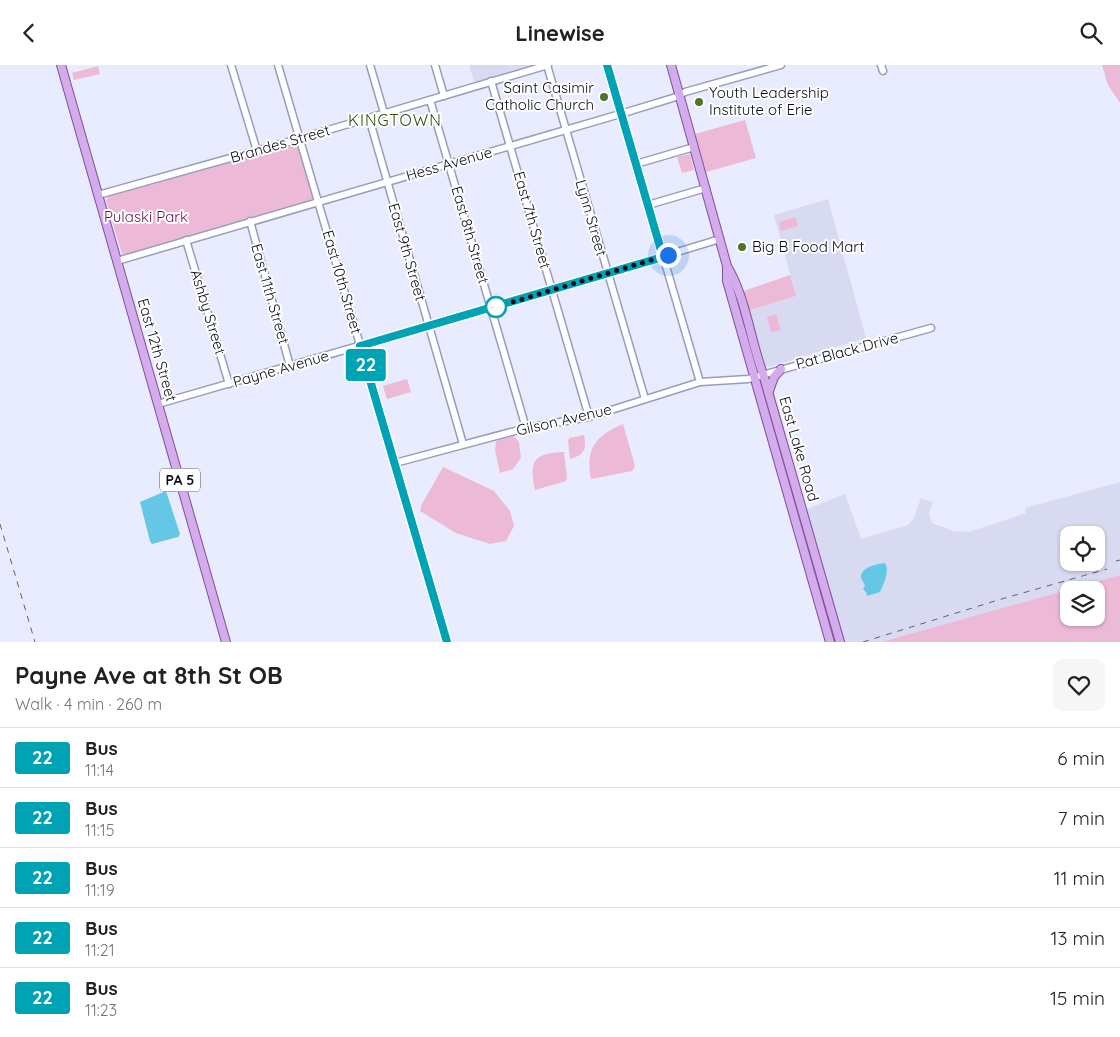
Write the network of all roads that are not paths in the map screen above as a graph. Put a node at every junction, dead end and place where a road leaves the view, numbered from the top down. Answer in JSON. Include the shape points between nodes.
{"nodes":[{"id":1,"x":61,"y":65,"type":"edge"},
{"id":2,"x":231,"y":65,"type":"edge"},
{"id":3,"x":278,"y":65,"type":"edge"},
{"id":4,"x":370,"y":65,"type":"edge"},
{"id":5,"x":435,"y":65,"type":"edge"},
{"id":6,"x":547,"y":65,"type":"edge"},
{"id":7,"x":607,"y":65,"type":"edge"},
{"id":8,"x":671,"y":65,"type":"edge"},
{"id":9,"x":781,"y":65,"type":"edge"},
{"id":10,"x":491,"y":81,"type":"junction"},
{"id":11,"x":680,"y":95,"type":"junction"},
{"id":12,"x":444,"y":96,"type":"junction"},
{"id":13,"x":430,"y":100,"type":"junction"},
{"id":14,"x":384,"y":113,"type":"junction"},
{"id":15,"x":621,"y":113,"type":"junction"},
{"id":16,"x":369,"y":118,"type":"junction"},
{"id":17,"x":566,"y":130,"type":"junction"},
{"id":18,"x":299,"y":138,"type":"junction"},
{"id":19,"x":510,"y":146,"type":"junction"},
{"id":20,"x":694,"y":147,"type":"junction"},
{"id":21,"x":257,"y":151,"type":"junction"},
{"id":22,"x":449,"y":164,"type":"junction"},
{"id":23,"x":636,"y":164,"type":"junction"},
{"id":24,"x":387,"y":182,"type":"junction"},
{"id":25,"x":706,"y":188,"type":"junction"},
{"id":26,"x":98,"y":195,"type":"junction"},
{"id":27,"x":318,"y":201,"type":"junction"},
{"id":28,"x":648,"y":205,"type":"junction"},
{"id":29,"x":250,"y":221,"type":"junction"},
{"id":30,"x":720,"y":239,"type":"junction"},
{"id":31,"x":186,"y":240,"type":"junction"},
{"id":32,"x":663,"y":257,"type":"junction"},
{"id":33,"x":117,"y":261,"type":"junction"},
{"id":34,"x":727,"y":266,"type":"junction"},
{"id":35,"x":608,"y":274,"type":"junction"},
{"id":36,"x":552,"y":290,"type":"junction"},
{"id":37,"x":491,"y":308,"type":"junction"},
{"id":38,"x":429,"y":326,"type":"junction"},
{"id":39,"x":931,"y":328,"type":"dead end"},
{"id":40,"x":360,"y":346,"type":"junction"},
{"id":41,"x":290,"y":366,"type":"junction"},
{"id":42,"x":781,"y":369,"type":"junction"},
{"id":43,"x":763,"y":374,"type":"junction"},
{"id":44,"x":754,"y":377,"type":"junction"},
{"id":45,"x":700,"y":382,"type":"junction"},
{"id":46,"x":229,"y":384,"type":"junction"},
{"id":47,"x":769,"y":393,"type":"junction"},
{"id":48,"x":645,"y":399,"type":"junction"},
{"id":49,"x":158,"y":404,"type":"junction"},
{"id":50,"x":589,"y":417,"type":"junction"},
{"id":51,"x":526,"y":428,"type":"junction"},
{"id":52,"x":463,"y":444,"type":"junction"},
{"id":53,"x":395,"y":463,"type":"junction"},
{"id":54,"x":226,"y":642,"type":"edge"},
{"id":55,"x":447,"y":642,"type":"edge"},
{"id":56,"x":830,"y":642,"type":"edge"},
{"id":57,"x":840,"y":642,"type":"edge"}],
"edges":[{"from":1,"to":26,"type":"main road","name":"East 12th Street","number":"PA 5"},
{"from":2,"to":21,"type":"street"},
{"from":3,"to":18,"type":"street","name":"East 10th Street"},
{"from":4,"to":14,"type":"street"},
{"from":5,"to":12,"type":"street"},
{"from":6,"to":10,"type":"street","name":"Brandes Street"},
{"from":6,"to":17,"type":"street","name":"Lynn Street"},
{"from":7,"to":15,"type":"street"},
{"from":8,"to":11,"type":"main road","name":"East Lake Road"},
{"from":9,"to":11,"type":"street","name":"Hess Avenue"},
{"from":10,"to":12,"type":"street","name":"Brandes Street"},
{"from":10,"to":19,"type":"street","name":"East 7th Street"},
{"from":11,"to":15,"type":"street","name":"Hess Avenue"},
{"from":11,"to":20,"type":"main road","name":"East Lake Road"},
{"from":12,"to":13,"type":"street","name":"Brandes Street"},
{"from":13,"to":14,"type":"street","name":"Brandes Street"},
{"from":13,"to":22,"type":"street","name":"East 8th Street"},
{"from":14,"to":16,"type":"street","name":"Brandes Street"},
{"from":15,"to":17,"type":"street","name":"Hess Avenue"},
{"from":15,"to":23,"type":"street"},
{"from":16,"to":18,"type":"street","name":"Brandes Street"},
{"from":16,"to":24,"type":"street","name":"East 9th Street"},
{"from":17,"to":19,"type":"street","name":"Hess Avenue"},
{"from":17,"to":35,"type":"street","name":"Lynn Street"},
{"from":18,"to":21,"type":"street","name":"Brandes Street"},
{"from":18,"to":27,"type":"street","name":"East 10th Street"},
{"from":19,"to":22,"type":"street","name":"Hess Avenue"},
{"from":19,"to":36,"type":"street","name":"East 7th Street"},
{"from":20,"to":23,"type":"street"},
{"from":20,"to":25,"type":"main road","name":"East Lake Road"},
{"from":21,"to":26,"type":"street","name":"Brandes Street"},
{"from":22,"to":24,"type":"street","name":"Hess Avenue"},
{"from":22,"to":37,"type":"street","name":"East 8th Street"},
{"from":23,"to":28,"type":"street"},
{"from":24,"to":27,"type":"street","name":"Hess Avenue"},
{"from":24,"to":38,"type":"street","name":"East 9th Street"},
{"from":25,"to":28,"type":"street"},
{"from":25,"to":30,"type":"main road","name":"East Lake Road"},
{"from":26,"to":33,"type":"main road","name":"East 12th Street","number":"PA 5"},
{"from":27,"to":29,"type":"street","name":"Hess Avenue"},
{"from":27,"to":40,"type":"street","name":"East 10th Street"},
{"from":28,"to":32,"type":"street"},
{"from":29,"to":31,"type":"street","name":"Hess Avenue"},
{"from":29,"to":41,"type":"street","name":"East 11th Street"},
{"from":30,"to":32,"type":"street","name":"Payne Avenue"},
{"from":30,"to":34,"type":"main road","name":"East Lake Road"},
{"from":31,"to":33,"type":"street","name":"Hess Avenue"},
{"from":31,"to":46,"type":"street","name":"Ashby Street"},
{"from":32,"to":35,"type":"street","name":"Payne Avenue"},
{"from":32,"to":45,"type":"street"},
{"from":33,"to":49,"type":"main road","name":"East 12th Street","number":"PA 5"},
{"from":34,"to":43,"type":"main road","name":"East Lake Road","via":[[734,279]]},
{"from":34,"to":44,"type":"main road","name":"East Lake Road","via":[[727,281]]},
{"from":35,"to":36,"type":"street","name":"Payne Avenue"},
{"from":35,"to":48,"type":"street","name":"Lynn Street"},
{"from":36,"to":37,"type":"street","name":"Payne Avenue"},
{"from":36,"to":50,"type":"street","name":"East 7th Street"},
{"from":37,"to":38,"type":"street","name":"Payne Avenue"},
{"from":37,"to":51,"type":"street","name":"East 8th Street"},
{"from":38,"to":40,"type":"street","name":"Payne Avenue"},
{"from":38,"to":52,"type":"street","name":"East 9th Street"},
{"from":39,"to":42,"type":"street","name":"Pat Black Drive"},
{"from":40,"to":41,"type":"street","name":"Payne Avenue"},
{"from":40,"to":53,"type":"street","name":"East 10th Street"},
{"from":41,"to":46,"type":"street","name":"Payne Avenue"},
{"from":42,"to":43,"type":"street","name":"Pat Black Drive"},
{"from":42,"to":47,"type":"main road","via":[[774,377]]},
{"from":43,"to":44,"type":"street","name":"Gilson Avenue"},
{"from":43,"to":47,"type":"main road","name":"East Lake Road"},
{"from":44,"to":45,"type":"street","name":"Gilson Avenue"},
{"from":44,"to":56,"type":"main road","name":"East Lake Road"},
{"from":45,"to":48,"type":"street","name":"Gilson Avenue"},
{"from":46,"to":49,"type":"street","name":"Payne Avenue"},
{"from":47,"to":57,"type":"main road","name":"East Lake Road"},
{"from":48,"to":50,"type":"street","name":"Gilson Avenue"},
{"from":49,"to":54,"type":"main road","name":"East 12th Street","number":"PA 5"},
{"from":50,"to":51,"type":"street","name":"Gilson Avenue"},
{"from":51,"to":52,"type":"street","name":"Gilson Avenue"},
{"from":52,"to":53,"type":"street","name":"Gilson Avenue"},
{"from":53,"to":55,"type":"street","name":"East 10th Street"}]}
